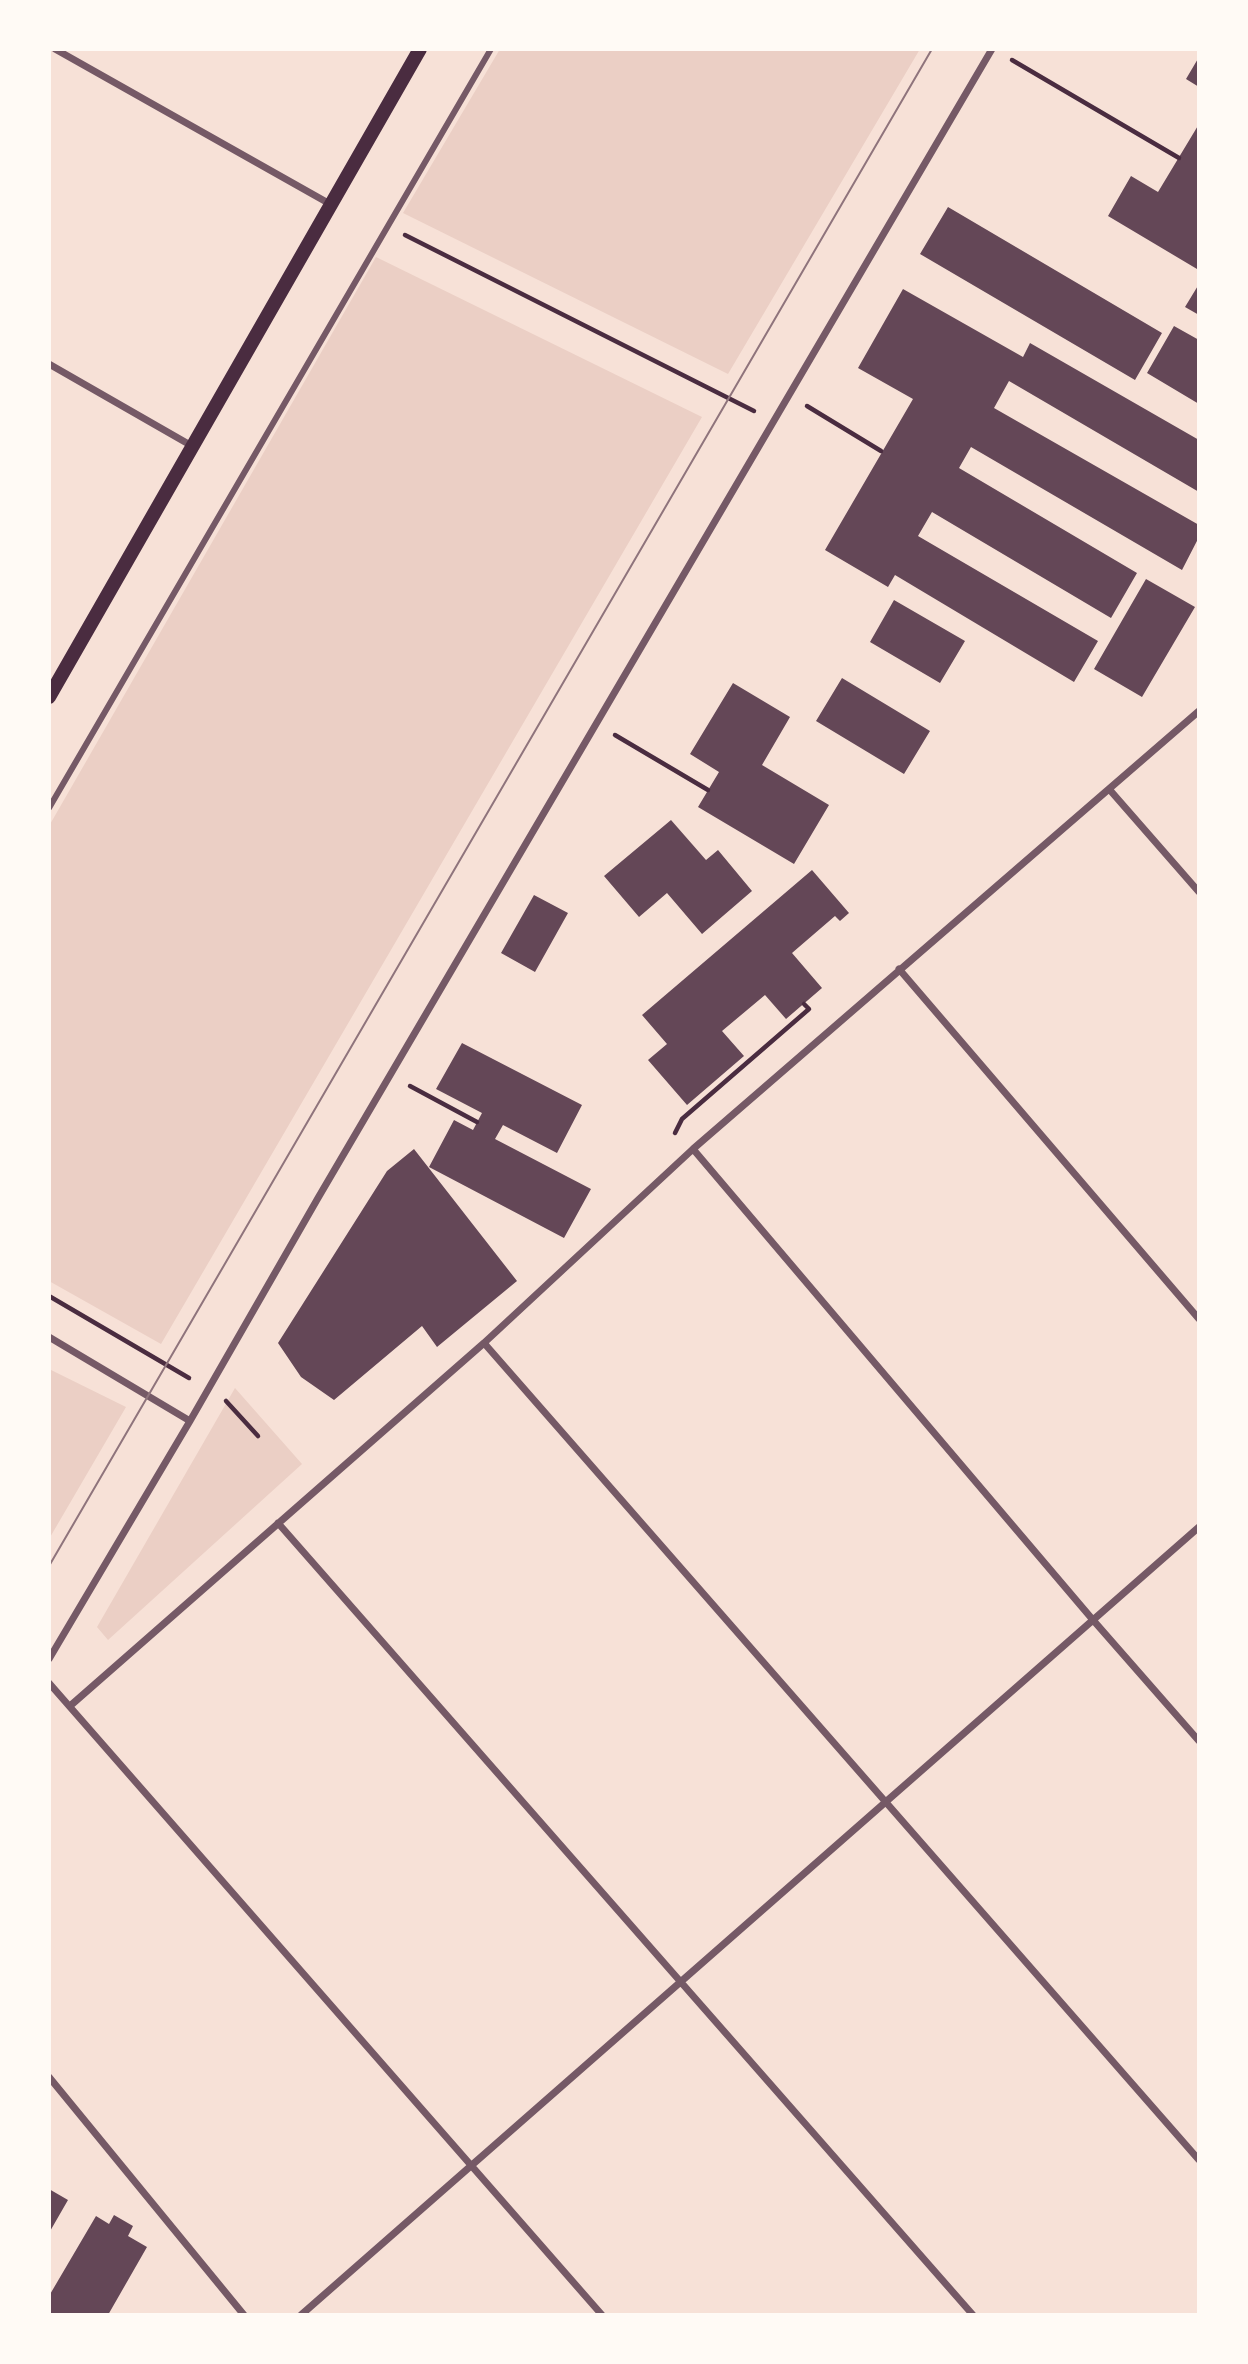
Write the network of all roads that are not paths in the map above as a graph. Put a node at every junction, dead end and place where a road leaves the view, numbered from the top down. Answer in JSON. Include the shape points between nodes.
{"nodes":[{"id":1,"x":55,"y":49,"type":"edge"},
{"id":2,"x":420,"y":49,"type":"edge"},
{"id":3,"x":491,"y":49,"type":"edge"},
{"id":4,"x":992,"y":49,"type":"edge"},
{"id":5,"x":330,"y":204,"type":"junction"},
{"id":6,"x":49,"y":364,"type":"edge"},
{"id":7,"x":192,"y":446,"type":"junction"},
{"id":8,"x":51,"y":690,"type":"edge"},
{"id":9,"x":1199,"y":712,"type":"edge"},
{"id":10,"x":1110,"y":789,"type":"junction"},
{"id":11,"x":49,"y":808,"type":"edge"},
{"id":12,"x":1199,"y":892,"type":"edge"},
{"id":13,"x":899,"y":969,"type":"junction"},
{"id":14,"x":693,"y":1149,"type":"junction"},
{"id":15,"x":1199,"y":1319,"type":"edge"},
{"id":16,"x":49,"y":1337,"type":"edge"},
{"id":17,"x":484,"y":1343,"type":"junction"},
{"id":18,"x":190,"y":1421,"type":"junction"},
{"id":19,"x":278,"y":1522,"type":"junction"},
{"id":20,"x":1199,"y":1527,"type":"edge"},
{"id":21,"x":1093,"y":1620,"type":"junction"},
{"id":22,"x":49,"y":1658,"type":"edge"},
{"id":23,"x":49,"y":1682,"type":"edge"},
{"id":24,"x":70,"y":1706,"type":"junction"},
{"id":25,"x":1199,"y":1741,"type":"edge"},
{"id":26,"x":885,"y":1802,"type":"junction"},
{"id":27,"x":681,"y":1982,"type":"junction"},
{"id":28,"x":49,"y":2077,"type":"edge"},
{"id":29,"x":1199,"y":2160,"type":"edge"},
{"id":30,"x":471,"y":2165,"type":"junction"},
{"id":31,"x":244,"y":2315,"type":"edge"},
{"id":32,"x":301,"y":2315,"type":"edge"},
{"id":33,"x":602,"y":2315,"type":"edge"},
{"id":34,"x":973,"y":2315,"type":"edge"}],
"edges":[{"from":1,"to":5,"type":"street"},
{"from":2,"to":5,"type":"main road"},
{"from":3,"to":11,"type":"street"},
{"from":4,"to":18,"type":"street"},
{"from":5,"to":7,"type":"main road"},
{"from":6,"to":7,"type":"street"},
{"from":7,"to":8,"type":"main road"},
{"from":9,"to":10,"type":"street"},
{"from":10,"to":12,"type":"street"},
{"from":10,"to":13,"type":"street"},
{"from":13,"to":14,"type":"street"},
{"from":13,"to":15,"type":"street"},
{"from":14,"to":17,"type":"street"},
{"from":14,"to":21,"type":"street"},
{"from":16,"to":18,"type":"street"},
{"from":17,"to":19,"type":"street"},
{"from":17,"to":26,"type":"street"},
{"from":18,"to":22,"type":"street"},
{"from":19,"to":24,"type":"street"},
{"from":19,"to":27,"type":"street"},
{"from":20,"to":21,"type":"street"},
{"from":21,"to":25,"type":"street"},
{"from":21,"to":26,"type":"street"},
{"from":23,"to":24,"type":"street"},
{"from":24,"to":30,"type":"street"},
{"from":26,"to":27,"type":"street"},
{"from":26,"to":29,"type":"street"},
{"from":27,"to":30,"type":"street"},
{"from":27,"to":34,"type":"street"},
{"from":28,"to":31,"type":"street"},
{"from":30,"to":32,"type":"street"},
{"from":30,"to":33,"type":"street"}]}
